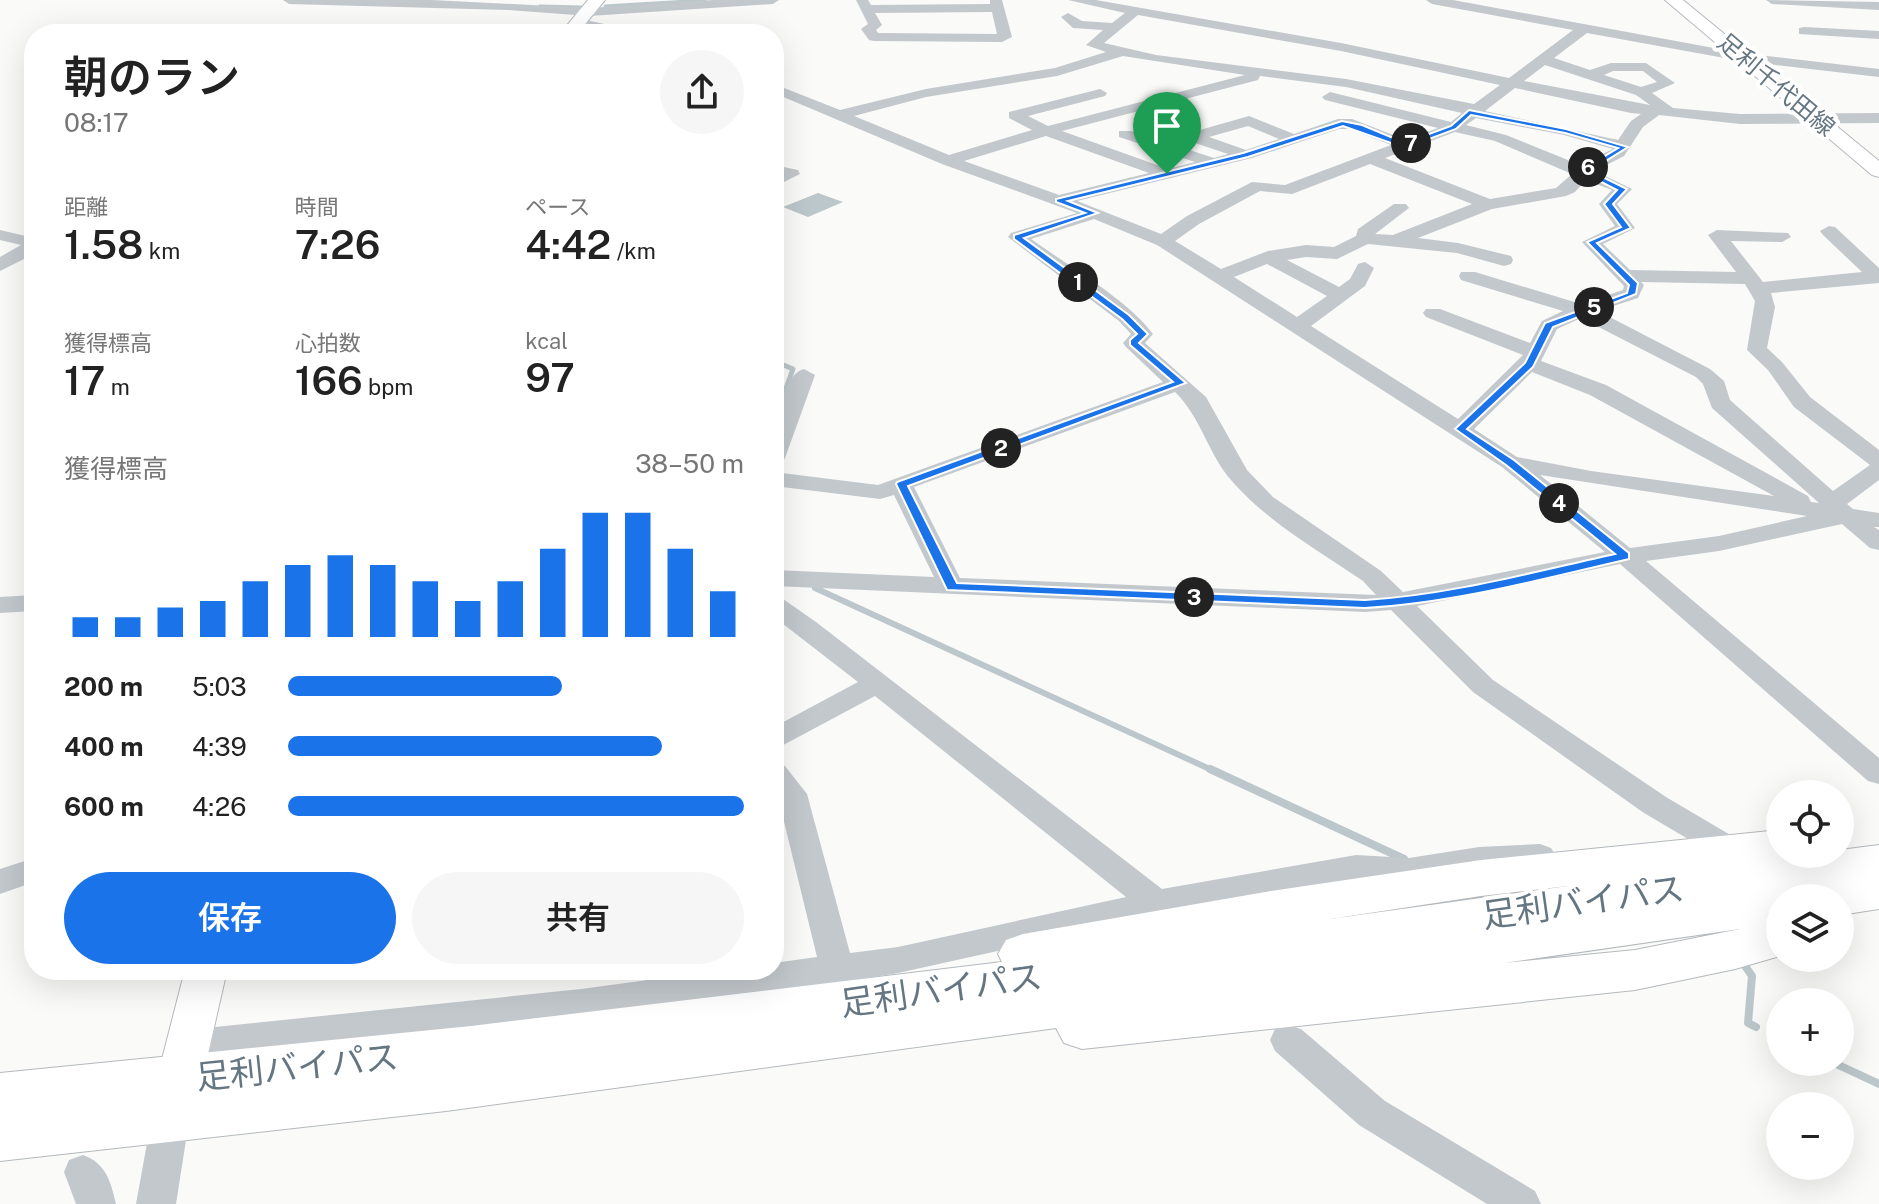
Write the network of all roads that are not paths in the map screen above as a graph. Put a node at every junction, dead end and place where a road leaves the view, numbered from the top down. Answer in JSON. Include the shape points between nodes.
{"nodes":[{"id":1,"x":289,"y":0,"type":"edge"},
{"id":2,"x":671,"y":0,"type":"edge"},
{"id":3,"x":773,"y":0,"type":"edge"},
{"id":4,"x":1074,"y":0,"type":"edge"},
{"id":5,"x":1432,"y":0,"type":"edge"},
{"id":6,"x":1673,"y":0,"type":"edge"},
{"id":7,"x":1772,"y":0,"type":"edge"},
{"id":8,"x":997,"y":4,"type":"edge"},
{"id":9,"x":863,"y":5,"type":"edge"},
{"id":10,"x":1850,"y":5,"type":"junction"},
{"id":11,"x":1879,"y":6,"type":"edge"},
{"id":12,"x":1135,"y":11,"type":"junction"},
{"id":13,"x":586,"y":15,"type":"edge"},
{"id":14,"x":1068,"y":17,"type":"dead end"},
{"id":15,"x":608,"y":24,"type":"edge"},
{"id":16,"x":1115,"y":27,"type":"junction"},
{"id":17,"x":1586,"y":27,"type":"junction"},
{"id":18,"x":1237,"y":28,"type":"junction"},
{"id":19,"x":1879,"y":35,"type":"edge"},
{"id":20,"x":1817,"y":46,"type":"dead end"},
{"id":21,"x":1121,"y":52,"type":"junction"},
{"id":22,"x":1741,"y":57,"type":"junction"},
{"id":23,"x":1542,"y":59,"type":"junction"},
{"id":24,"x":1186,"y":63,"type":"junction"},
{"id":25,"x":1879,"y":66,"type":"edge"},
{"id":26,"x":1846,"y":67,"type":"junction"},
{"id":27,"x":1272,"y":73,"type":"junction"},
{"id":28,"x":1879,"y":73,"type":"edge"},
{"id":29,"x":1589,"y":76,"type":"junction"},
{"id":30,"x":1509,"y":83,"type":"junction"},
{"id":31,"x":1641,"y":92,"type":"junction"},
{"id":32,"x":784,"y":93,"type":"edge"},
{"id":33,"x":1100,"y":93,"type":"dead end"},
{"id":34,"x":1330,"y":97,"type":"dead end"},
{"id":35,"x":1472,"y":111,"type":"junction"},
{"id":36,"x":1662,"y":112,"type":"junction"},
{"id":37,"x":836,"y":116,"type":"junction"},
{"id":38,"x":1879,"y":118,"type":"edge"},
{"id":39,"x":1816,"y":119,"type":"junction"},
{"id":40,"x":1454,"y":127,"type":"junction"},
{"id":41,"x":1046,"y":131,"type":"junction"},
{"id":42,"x":1125,"y":134,"type":"dead end"},
{"id":43,"x":1293,"y":139,"type":"junction"},
{"id":44,"x":1405,"y":145,"type":"junction"},
{"id":45,"x":1624,"y":147,"type":"junction"},
{"id":46,"x":1246,"y":155,"type":"junction"},
{"id":47,"x":1372,"y":159,"type":"junction"},
{"id":48,"x":948,"y":161,"type":"junction"},
{"id":49,"x":1215,"y":163,"type":"junction"},
{"id":50,"x":1584,"y":171,"type":"junction"},
{"id":51,"x":1879,"y":171,"type":"edge"},
{"id":52,"x":1167,"y":174,"type":"junction"},
{"id":53,"x":1059,"y":200,"type":"junction"},
{"id":54,"x":1488,"y":204,"type":"junction"},
{"id":55,"x":1400,"y":208,"type":"dead end"},
{"id":56,"x":1094,"y":213,"type":"junction"},
{"id":57,"x":1829,"y":231,"type":"dead end"},
{"id":58,"x":0,"y":235,"type":"edge"},
{"id":59,"x":1782,"y":237,"type":"dead end"},
{"id":60,"x":1365,"y":238,"type":"junction"},
{"id":61,"x":1163,"y":241,"type":"junction"},
{"id":62,"x":1395,"y":241,"type":"junction"},
{"id":63,"x":24,"y":242,"type":"edge"},
{"id":64,"x":24,"y":251,"type":"edge"},
{"id":65,"x":1268,"y":257,"type":"junction"},
{"id":66,"x":1504,"y":260,"type":"dead end"},
{"id":67,"x":0,"y":265,"type":"edge"},
{"id":68,"x":1365,"y":268,"type":"dead end"},
{"id":69,"x":1220,"y":276,"type":"junction"},
{"id":70,"x":1468,"y":276,"type":"dead end"},
{"id":71,"x":1625,"y":276,"type":"junction"},
{"id":72,"x":1879,"y":277,"type":"edge"},
{"id":73,"x":1756,"y":283,"type":"junction"},
{"id":74,"x":1340,"y":295,"type":"junction"},
{"id":75,"x":1581,"y":310,"type":"junction"},
{"id":76,"x":1433,"y":313,"type":"dead end"},
{"id":77,"x":1299,"y":325,"type":"junction"},
{"id":78,"x":1532,"y":358,"type":"junction"},
{"id":79,"x":804,"y":375,"type":"dead end"},
{"id":80,"x":1180,"y":383,"type":"junction"},
{"id":81,"x":784,"y":418,"type":"edge"},
{"id":82,"x":1461,"y":429,"type":"junction"},
{"id":83,"x":1879,"y":461,"type":"edge"},
{"id":84,"x":1510,"y":462,"type":"junction"},
{"id":85,"x":1879,"y":470,"type":"edge"},
{"id":86,"x":784,"y":480,"type":"edge"},
{"id":87,"x":901,"y":484,"type":"junction"},
{"id":88,"x":1834,"y":511,"type":"junction"},
{"id":89,"x":1879,"y":520,"type":"edge"},
{"id":90,"x":1879,"y":543,"type":"edge"},
{"id":91,"x":1625,"y":556,"type":"junction"},
{"id":92,"x":784,"y":579,"type":"edge"},
{"id":93,"x":952,"y":587,"type":"junction"},
{"id":94,"x":1397,"y":602,"type":"junction"},
{"id":95,"x":24,"y":604,"type":"edge"},
{"id":96,"x":0,"y":605,"type":"edge"},
{"id":97,"x":784,"y":613,"type":"edge"},
{"id":98,"x":876,"y":684,"type":"junction"},
{"id":99,"x":784,"y":735,"type":"edge"},
{"id":100,"x":1879,"y":774,"type":"edge"},
{"id":101,"x":784,"y":785,"type":"edge"},
{"id":102,"x":1879,"y":838,"type":"edge"},
{"id":103,"x":1854,"y":840,"type":"edge"},
{"id":104,"x":1766,"y":848,"type":"edge"},
{"id":105,"x":1733,"y":851,"type":"junction"},
{"id":106,"x":1628,"y":862,"type":"junction"},
{"id":107,"x":1879,"y":862,"type":"edge"},
{"id":108,"x":24,"y":874,"type":"edge"},
{"id":109,"x":0,"y":882,"type":"edge"},
{"id":110,"x":1879,"y":891,"type":"edge"},
{"id":111,"x":1854,"y":894,"type":"edge"},
{"id":112,"x":1156,"y":903,"type":"junction"},
{"id":113,"x":1766,"y":907,"type":"edge"},
{"id":114,"x":1879,"y":918,"type":"edge"},
{"id":115,"x":1854,"y":921,"type":"edge"},
{"id":116,"x":1766,"y":941,"type":"edge"},
{"id":117,"x":837,"y":969,"type":"junction"},
{"id":118,"x":784,"y":976,"type":"edge"},
{"id":119,"x":204,"y":980,"type":"edge"},
{"id":120,"x":754,"y":980,"type":"edge"},
{"id":121,"x":985,"y":1000,"type":"junction"},
{"id":122,"x":693,"y":1040,"type":"junction"},
{"id":123,"x":1288,"y":1040,"type":"dead end"},
{"id":124,"x":179,"y":1082,"type":"junction"},
{"id":125,"x":0,"y":1096,"type":"edge"},
{"id":126,"x":0,"y":1137,"type":"edge"},
{"id":127,"x":156,"y":1204,"type":"edge"},
{"id":128,"x":1521,"y":1204,"type":"edge"}],
"edges":[{"from":1,"to":13,"type":"street","via":[[508,6]]},
{"from":2,"to":13,"type":"street"},
{"from":3,"to":13,"type":"street"},
{"from":4,"to":12,"type":"street"},
{"from":5,"to":17,"type":"street"},
{"from":6,"to":22,"type":"main road","name":"足利千代田線"},
{"from":7,"to":10,"type":"street"},
{"from":8,"to":9,"type":"street"},
{"from":8,"to":9,"type":"street","via":[[1002,38],[877,37],[868,29],[875,25]]},
{"from":10,"to":11,"type":"street"},
{"from":10,"to":19,"type":"street"},
{"from":12,"to":16,"type":"street"},
{"from":12,"to":18,"type":"street"},
{"from":13,"to":15,"type":"street"},
{"from":14,"to":16,"type":"street","via":[[1078,25]]},
{"from":16,"to":21,"type":"street","via":[[1093,45]]},
{"from":17,"to":22,"type":"street"},
{"from":17,"to":23,"type":"street"},
{"from":18,"to":24,"type":"street"},
{"from":18,"to":30,"type":"street"},
{"from":19,"to":20,"type":"street","via":[[1804,31]]},
{"from":21,"to":24,"type":"street"},
{"from":21,"to":37,"type":"street","via":[[1057,72],[926,93]]},
{"from":22,"to":26,"type":"street"},
{"from":22,"to":39,"type":"main road","name":"足利千代田線"},
{"from":23,"to":29,"type":"street"},
{"from":23,"to":30,"type":"street"},
{"from":24,"to":27,"type":"street"},
{"from":25,"to":26,"type":"street"},
{"from":26,"to":28,"type":"street"},
{"from":27,"to":35,"type":"street"},
{"from":27,"to":41,"type":"street"},
{"from":29,"to":31,"type":"street"},
{"from":29,"to":31,"type":"street","via":[[1611,67],[1646,67],[1668,83]]},
{"from":30,"to":35,"type":"street"},
{"from":30,"to":36,"type":"street"},
{"from":31,"to":36,"type":"street"},
{"from":32,"to":37,"type":"street"},
{"from":33,"to":41,"type":"street","via":[[1014,115]]},
{"from":34,"to":40,"type":"street"},
{"from":35,"to":40,"type":"street"},
{"from":35,"to":45,"type":"street"},
{"from":36,"to":39,"type":"street"},
{"from":36,"to":45,"type":"street","via":[[1637,124]]},
{"from":37,"to":48,"type":"street"},
{"from":38,"to":39,"type":"street"},
{"from":39,"to":51,"type":"main road","name":"足利千代田線"},
{"from":40,"to":44,"type":"street"},
{"from":40,"to":50,"type":"street","via":[[1500,138]]},
{"from":41,"to":48,"type":"street"},
{"from":41,"to":52,"type":"street"},
{"from":42,"to":49,"type":"street"},
{"from":43,"to":44,"type":"street","via":[[1347,123]]},
{"from":43,"to":46,"type":"street"},
{"from":43,"to":46,"type":"street","via":[[1249,121],[1192,137]]},
{"from":44,"to":47,"type":"street"},
{"from":45,"to":50,"type":"street"},
{"from":46,"to":49,"type":"street"},
{"from":47,"to":54,"type":"street"},
{"from":47,"to":61,"type":"street","via":[[1286,190],[1258,186]]},
{"from":48,"to":53,"type":"street"},
{"from":49,"to":52,"type":"street"},
{"from":50,"to":54,"type":"street","via":[[1560,192]]},
{"from":50,"to":71,"type":"street","via":[[1623,189],[1608,204],[1626,228],[1591,242]]},
{"from":52,"to":53,"type":"street"},
{"from":53,"to":56,"type":"street"},
{"from":54,"to":62,"type":"street"},
{"from":55,"to":60,"type":"street","via":[[1364,233]]},
{"from":56,"to":61,"type":"street"},
{"from":56,"to":80,"type":"street","via":[[1017,237],[1126,317],[1143,334],[1133,343]]},
{"from":57,"to":72,"type":"street"},
{"from":58,"to":63,"type":"street"},
{"from":59,"to":73,"type":"street","via":[[1717,235]]},
{"from":60,"to":62,"type":"street"},
{"from":60,"to":65,"type":"street","via":[[1337,253]]},
{"from":61,"to":69,"type":"street"},
{"from":62,"to":66,"type":"street"},
{"from":64,"to":67,"type":"street"},
{"from":65,"to":69,"type":"street"},
{"from":65,"to":74,"type":"street"},
{"from":68,"to":74,"type":"street","via":[[1358,282]]},
{"from":69,"to":77,"type":"street"},
{"from":70,"to":75,"type":"street"},
{"from":71,"to":73,"type":"street"},
{"from":71,"to":75,"type":"street","via":[[1634,285],[1631,294]]},
{"from":72,"to":73,"type":"street","via":[[1798,287]]},
{"from":73,"to":83,"type":"street","via":[[1766,302],[1757,350],[1802,402]]},
{"from":74,"to":77,"type":"street"},
{"from":75,"to":78,"type":"street","via":[[1549,325]]},
{"from":75,"to":88,"type":"street","via":[[1713,381],[1720,403]]},
{"from":76,"to":78,"type":"street"},
{"from":77,"to":82,"type":"street"},
{"from":78,"to":82,"type":"street"},
{"from":78,"to":88,"type":"street"},
{"from":79,"to":81,"type":"street"},
{"from":80,"to":87,"type":"street"},
{"from":80,"to":94,"type":"street","via":[[1198,402],[1237,473],[1265,502],[1372,576]]},
{"from":82,"to":84,"type":"street"},
{"from":84,"to":88,"type":"street"},
{"from":84,"to":91,"type":"street"},
{"from":85,"to":88,"type":"street","via":[[1842,495]]},
{"from":86,"to":87,"type":"street","via":[[880,492]]},
{"from":87,"to":93,"type":"street"},
{"from":88,"to":89,"type":"street"},
{"from":88,"to":90,"type":"street"},
{"from":88,"to":91,"type":"street","via":[[1697,548]]},
{"from":91,"to":94,"type":"street"},
{"from":91,"to":100,"type":"street"},
{"from":92,"to":93,"type":"street"},
{"from":93,"to":94,"type":"street"},
{"from":94,"to":105,"type":"street","via":[[1483,686],[1655,805]]},
{"from":95,"to":96,"type":"street"},
{"from":97,"to":98,"type":"street"},
{"from":98,"to":99,"type":"street"},
{"from":98,"to":112,"type":"street"},
{"from":101,"to":117,"type":"street","via":[[792,794]]},
{"from":102,"to":103,"type":"highway"},
{"from":104,"to":105,"type":"highway"},
{"from":105,"to":106,"type":"highway"},
{"from":106,"to":112,"type":"street","via":[[1597,853],[1479,859],[1409,870],[1356,867]]},
{"from":106,"to":122,"type":"highway","via":[[1271,909],[987,961]]},
{"from":107,"to":121,"type":"highway","name":"足利バイパス"},
{"from":108,"to":109,"type":"street"},
{"from":110,"to":111,"type":"highway"},
{"from":112,"to":117,"type":"street"},
{"from":113,"to":121,"type":"highway","name":"足利バイパス"},
{"from":114,"to":115,"type":"highway"},
{"from":116,"to":122,"type":"highway","via":[[1635,970],[1534,983],[1037,1033]]},
{"from":117,"to":118,"type":"street"},
{"from":119,"to":124,"type":"main road"},
{"from":120,"to":124,"type":"street","via":[[581,1003]]},
{"from":121,"to":122,"type":"highway","name":"足利バイパス"},
{"from":122,"to":124,"type":"highway","name":"足利バイパス"},
{"from":123,"to":128,"type":"street","via":[[1372,1113]]},
{"from":124,"to":125,"type":"highway","name":"足利バイパス"},
{"from":124,"to":126,"type":"highway","name":"足利バイパス"},
{"from":124,"to":127,"type":"street"}]}
